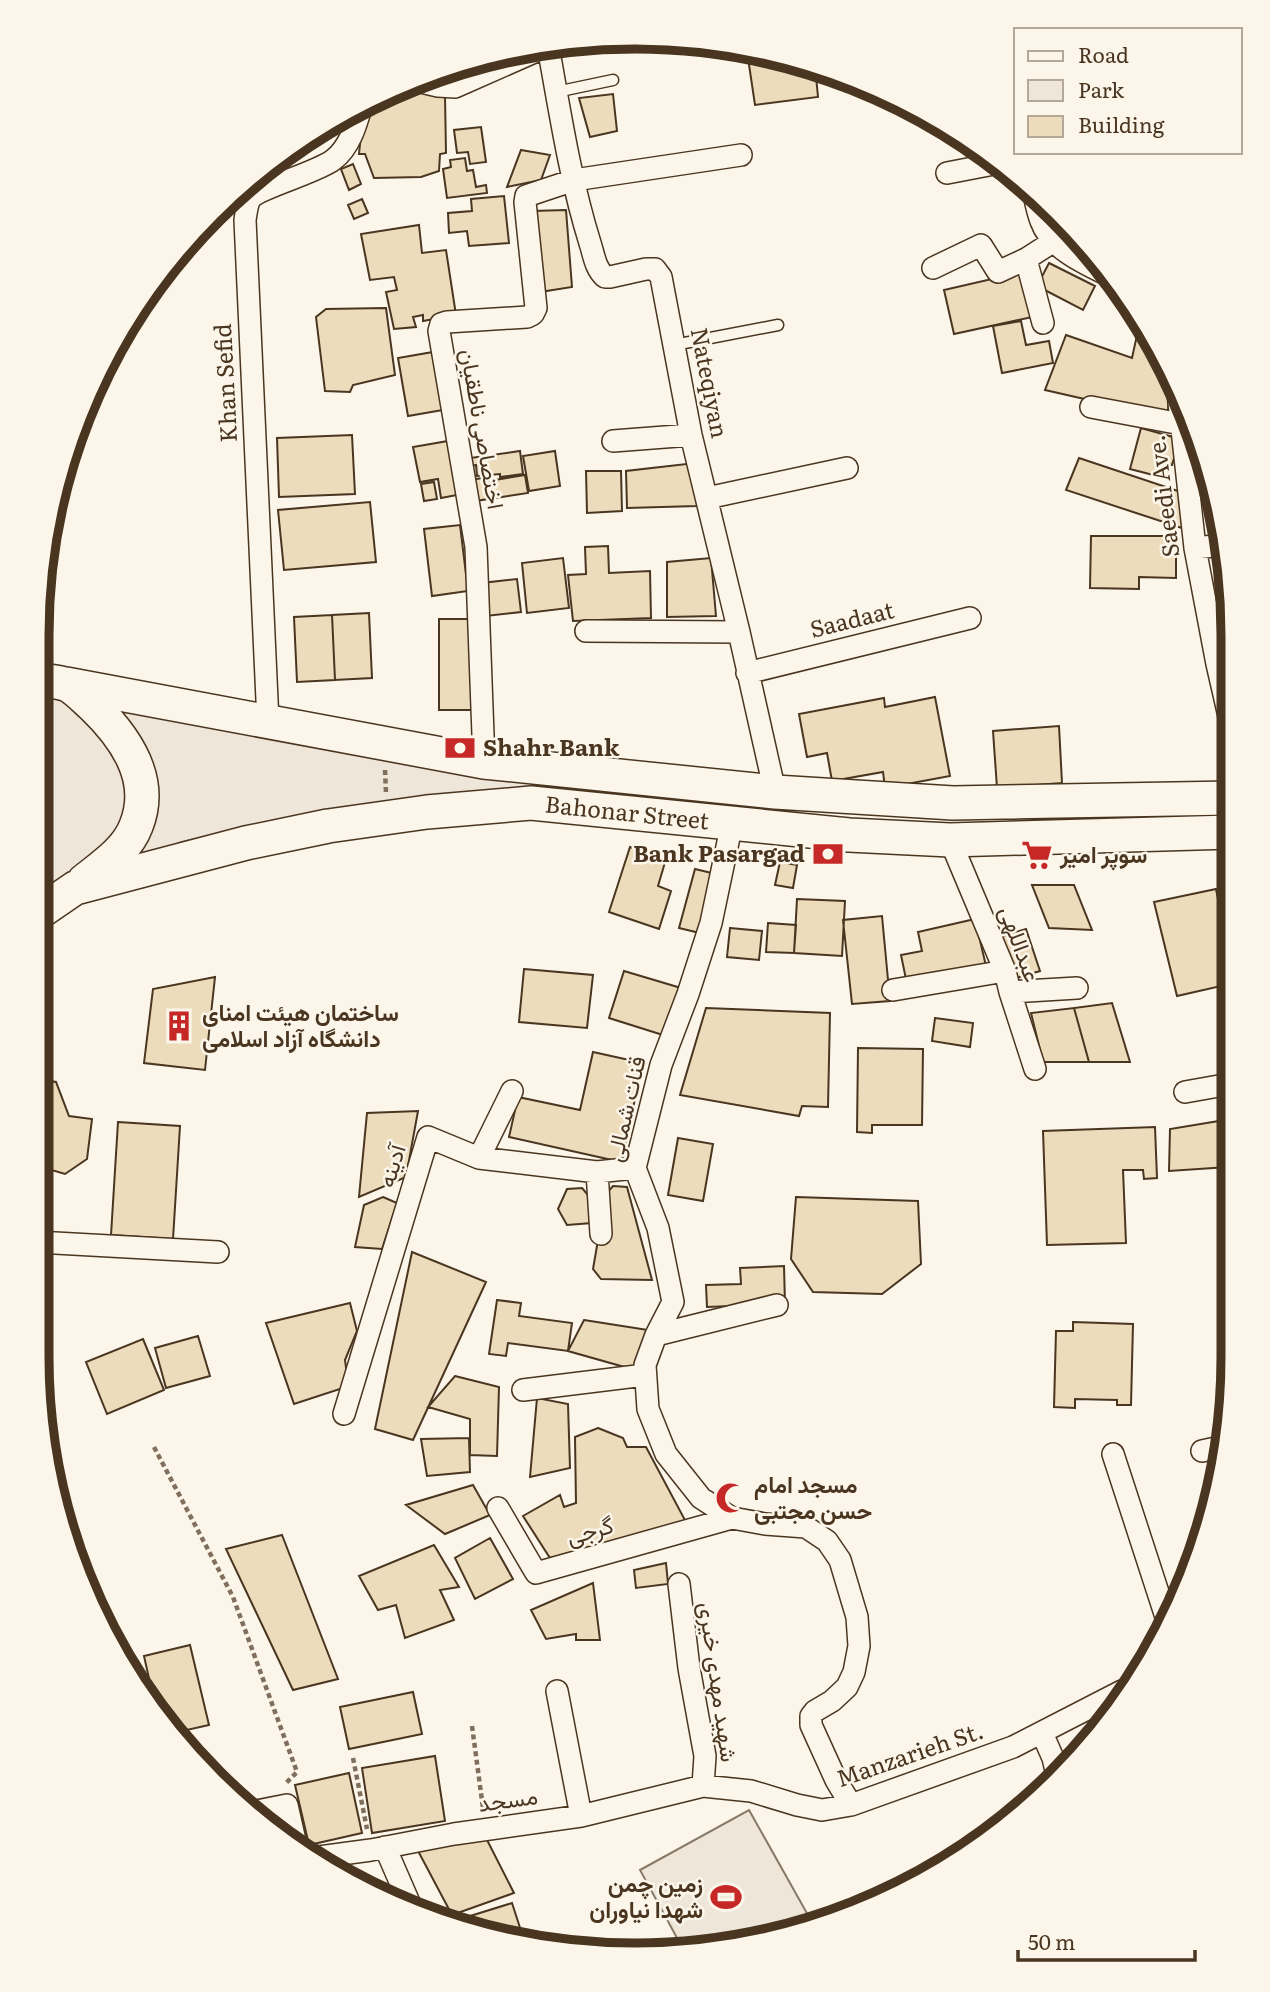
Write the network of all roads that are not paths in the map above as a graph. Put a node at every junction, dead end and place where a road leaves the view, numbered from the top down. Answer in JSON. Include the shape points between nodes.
{"nodes":[{"id":1,"x":550,"y":55,"type":"edge"},
{"id":2,"x":511,"y":62,"type":"edge"},
{"id":3,"x":613,"y":80,"type":"dead end"},
{"id":4,"x":434,"y":85,"type":"edge"},
{"id":5,"x":556,"y":92,"type":"junction"},
{"id":6,"x":356,"y":120,"type":"edge"},
{"id":7,"x":741,"y":156,"type":"dead end"},
{"id":8,"x":986,"y":166,"type":"edge"},
{"id":9,"x":947,"y":173,"type":"dead end"},
{"id":10,"x":574,"y":180,"type":"junction"},
{"id":11,"x":1038,"y":210,"type":"edge"},
{"id":12,"x":1054,"y":241,"type":"junction"},
{"id":13,"x":1026,"y":259,"type":"junction"},
{"id":14,"x":1090,"y":266,"type":"edge"},
{"id":15,"x":933,"y":268,"type":"dead end"},
{"id":16,"x":1043,"y":323,"type":"dead end"},
{"id":17,"x":778,"y":326,"type":"dead end"},
{"id":18,"x":674,"y":345,"type":"junction"},
{"id":19,"x":1091,"y":407,"type":"dead end"},
{"id":20,"x":1181,"y":425,"type":"joint"},
{"id":21,"x":691,"y":435,"type":"junction"},
{"id":22,"x":613,"y":441,"type":"dead end"},
{"id":23,"x":847,"y":468,"type":"dead end"},
{"id":24,"x":707,"y":498,"type":"junction"},
{"id":25,"x":1214,"y":546,"type":"edge"},
{"id":26,"x":1195,"y":548,"type":"junction"},
{"id":27,"x":970,"y":618,"type":"dead end"},
{"id":28,"x":586,"y":631,"type":"dead end"},
{"id":29,"x":739,"y":632,"type":"junction"},
{"id":30,"x":747,"y":673,"type":"junction"},
{"id":31,"x":1221,"y":681,"type":"edge"},
{"id":32,"x":54,"y":682,"type":"edge"},
{"id":33,"x":268,"y":722,"type":"junction"},
{"id":34,"x":484,"y":762,"type":"junction"},
{"id":35,"x":775,"y":792,"type":"junction"},
{"id":36,"x":1221,"y":798,"type":"edge"},
{"id":37,"x":732,"y":823,"type":"junction"},
{"id":38,"x":1221,"y":832,"type":"edge"},
{"id":39,"x":950,"y":840,"type":"junction"},
{"id":40,"x":75,"y":888,"type":"junction"},
{"id":41,"x":49,"y":901,"type":"edge"},
{"id":42,"x":49,"y":906,"type":"edge"},
{"id":43,"x":1008,"y":981,"type":"junction"},
{"id":44,"x":1077,"y":988,"type":"dead end"},
{"id":45,"x":893,"y":990,"type":"dead end"},
{"id":46,"x":1035,"y":1069,"type":"dead end"},
{"id":47,"x":1221,"y":1086,"type":"edge"},
{"id":48,"x":512,"y":1091,"type":"dead end"},
{"id":49,"x":1185,"y":1092,"type":"dead end"},
{"id":50,"x":479,"y":1158,"type":"junction"},
{"id":51,"x":635,"y":1168,"type":"junction"},
{"id":52,"x":597,"y":1172,"type":"junction"},
{"id":53,"x":601,"y":1234,"type":"dead end"},
{"id":54,"x":49,"y":1243,"type":"edge"},
{"id":55,"x":218,"y":1252,"type":"dead end"},
{"id":56,"x":777,"y":1305,"type":"dead end"},
{"id":57,"x":656,"y":1335,"type":"junction"},
{"id":58,"x":645,"y":1375,"type":"junction"},
{"id":59,"x":523,"y":1390,"type":"dead end"},
{"id":60,"x":344,"y":1414,"type":"dead end"},
{"id":61,"x":1214,"y":1448,"type":"edge"},
{"id":62,"x":1202,"y":1451,"type":"dead end"},
{"id":63,"x":1113,"y":1454,"type":"dead end"},
{"id":64,"x":498,"y":1508,"type":"dead end"},
{"id":65,"x":732,"y":1518,"type":"junction"},
{"id":66,"x":679,"y":1584,"type":"dead end"},
{"id":67,"x":1164,"y":1610,"type":"edge"},
{"id":68,"x":557,"y":1692,"type":"dead end"},
{"id":69,"x":1113,"y":1696,"type":"edge"},
{"id":70,"x":1042,"y":1733,"type":"junction"},
{"id":71,"x":1055,"y":1765,"type":"edge"},
{"id":72,"x":704,"y":1786,"type":"junction"},
{"id":73,"x":851,"y":1805,"type":"junction"},
{"id":74,"x":263,"y":1810,"type":"edge"},
{"id":75,"x":581,"y":1816,"type":"junction"},
{"id":76,"x":293,"y":1833,"type":"edge"},
{"id":77,"x":378,"y":1849,"type":"junction"},
{"id":78,"x":328,"y":1856,"type":"edge"},
{"id":79,"x":404,"y":1895,"type":"edge"}],
"edges":[{"from":1,"to":5,"type":"street","name":"Nateqiyan"},
{"from":2,"to":4,"type":"street","via":[[455,87]]},
{"from":3,"to":5,"type":"lane"},
{"from":5,"to":10,"type":"street","name":"Nateqiyan"},
{"from":6,"to":33,"type":"street","name":"Khan Sefid","via":[[346,146],[334,160],[259,192],[250,200],[245,220]]},
{"from":7,"to":10,"type":"street"},
{"from":8,"to":9,"type":"street"},
{"from":10,"to":18,"type":"street","name":"Nateqiyan","via":[[598,271],[610,277],[655,269],[661,277]]},
{"from":10,"to":34,"type":"street","name":"اختصاصی ناطقیان","via":[[526,196],[533,314],[447,322],[439,331],[476,547]]},
{"from":11,"to":12,"type":"street"},
{"from":12,"to":13,"type":"street"},
{"from":12,"to":14,"type":"street"},
{"from":13,"to":15,"type":"street","via":[[998,272],[981,245]]},
{"from":13,"to":16,"type":"street"},
{"from":17,"to":18,"type":"lane"},
{"from":18,"to":21,"type":"street","name":"Nateqiyan"},
{"from":19,"to":20,"type":"street"},
{"from":20,"to":26,"type":"street","name":"Saeedi Ave."},
{"from":21,"to":22,"type":"street"},
{"from":21,"to":24,"type":"street","name":"Nateqiyan"},
{"from":23,"to":24,"type":"street"},
{"from":24,"to":29,"type":"street","name":"Nateqiyan"},
{"from":25,"to":26,"type":"street"},
{"from":26,"to":31,"type":"street","name":"Saeedi Ave."},
{"from":27,"to":30,"type":"street","name":"Saadaat"},
{"from":28,"to":29,"type":"street"},
{"from":29,"to":30,"type":"street","name":"Nateqiyan"},
{"from":30,"to":35,"type":"street","name":"Nateqiyan"},
{"from":32,"to":33,"type":"main road","name":"Bahonar Street"},
{"from":32,"to":40,"type":"main road","via":[[103,716],[125,743],[142,786],[136,827],[124,847]]},
{"from":33,"to":34,"type":"main road","name":"Bahonar Street"},
{"from":34,"to":35,"type":"main road","name":"Bahonar Street"},
{"from":35,"to":36,"type":"main road","name":"Bahonar Street","via":[[953,803]]},
{"from":37,"to":39,"type":"main road","name":"Bahonar Street"},
{"from":37,"to":40,"type":"main road","name":"Bahonar Street","via":[[531,803],[428,812],[246,843]]},
{"from":37,"to":51,"type":"street","name":"قنات شمالى","via":[[711,923],[661,1065]]},
{"from":38,"to":39,"type":"main road","name":"Bahonar Street"},
{"from":39,"to":43,"type":"street","name":"عبداللهی"},
{"from":40,"to":41,"type":"main road"},
{"from":40,"to":42,"type":"main road","name":"Bahonar Street"},
{"from":43,"to":44,"type":"street"},
{"from":43,"to":45,"type":"street"},
{"from":43,"to":46,"type":"street","name":"عبداللهی"},
{"from":47,"to":49,"type":"street"},
{"from":48,"to":50,"type":"street"},
{"from":50,"to":52,"type":"street","name":"آدینه"},
{"from":50,"to":60,"type":"street","name":"آدینه","via":[[428,1137]]},
{"from":51,"to":52,"type":"street","name":"آدینه"},
{"from":51,"to":57,"type":"street","name":"قنات شمالى","via":[[658,1228],[673,1302]]},
{"from":52,"to":53,"type":"street"},
{"from":54,"to":55,"type":"street"},
{"from":56,"to":57,"type":"street"},
{"from":57,"to":58,"type":"street","name":"قنات شمالى"},
{"from":58,"to":59,"type":"street"},
{"from":58,"to":65,"type":"street","name":"قنات شمالى","via":[[648,1409],[666,1454],[701,1498]]},
{"from":61,"to":62,"type":"street"},
{"from":63,"to":67,"type":"street"},
{"from":64,"to":65,"type":"street","name":"گرجی","via":[[536,1573]]},
{"from":65,"to":73,"type":"street","name":"قنات شمالى","via":[[806,1527],[827,1541],[841,1560],[857,1617],[859,1646],[847,1686],[811,1716],[811,1725]]},
{"from":66,"to":72,"type":"street","name":"شهید مهدی خیری","via":[[705,1756]]},
{"from":68,"to":75,"type":"street"},
{"from":69,"to":70,"type":"street","name":"Manzarieh St."},
{"from":70,"to":71,"type":"street"},
{"from":70,"to":73,"type":"street","name":"Manzarieh St."},
{"from":72,"to":73,"type":"street","name":"Manzarieh St.","via":[[751,1791],[822,1810]]},
{"from":72,"to":75,"type":"street","name":"مسجد"},
{"from":74,"to":76,"type":"street","via":[[287,1805]]},
{"from":75,"to":77,"type":"street","name":"مسجد"},
{"from":77,"to":78,"type":"street","name":"مسجد"},
{"from":77,"to":79,"type":"street"}]}
